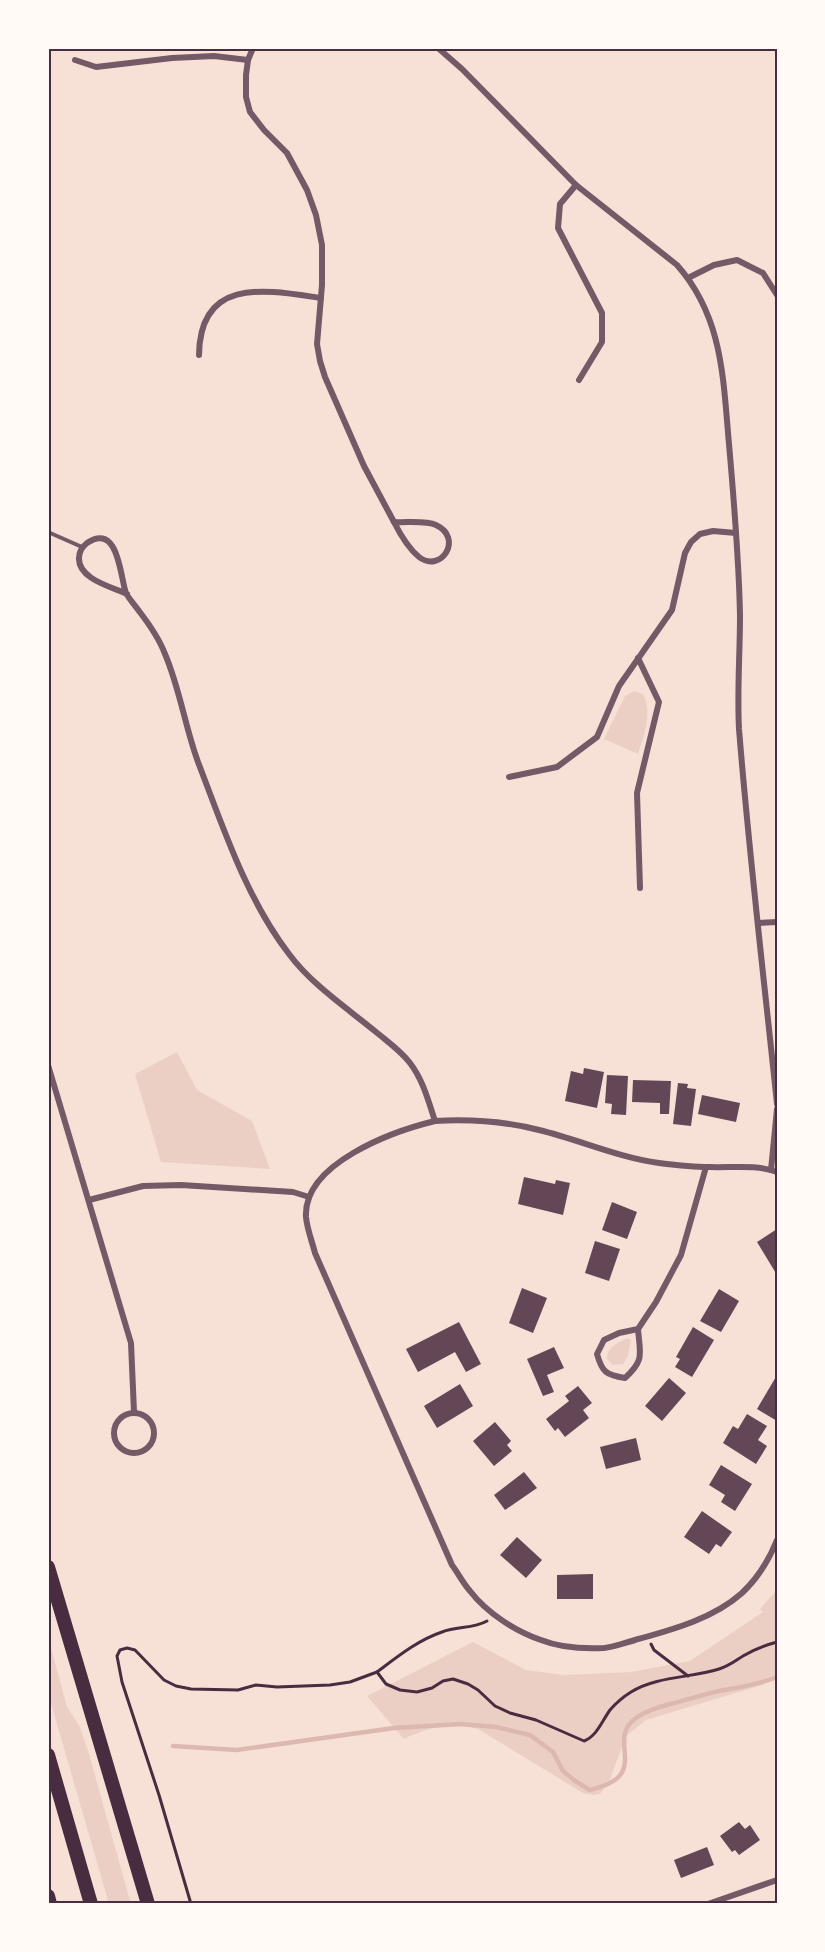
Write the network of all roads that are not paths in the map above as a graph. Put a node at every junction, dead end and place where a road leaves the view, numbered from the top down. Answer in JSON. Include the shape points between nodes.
{"nodes":[{"id":1,"x":254,"y":48,"type":"edge"},
{"id":2,"x":438,"y":48,"type":"edge"},
{"id":3,"x":75,"y":60,"type":"dead end"},
{"id":4,"x":248,"y":60,"type":"junction"},
{"id":5,"x":576,"y":184,"type":"junction"},
{"id":6,"x":688,"y":278,"type":"junction"},
{"id":7,"x":777,"y":295,"type":"edge"},
{"id":8,"x":321,"y":298,"type":"junction"},
{"id":9,"x":199,"y":355,"type":"dead end"},
{"id":10,"x":579,"y":380,"type":"dead end"},
{"id":11,"x":394,"y":522,"type":"junction"},
{"id":12,"x":48,"y":532,"type":"edge"},
{"id":13,"x":736,"y":533,"type":"junction"},
{"id":14,"x":82,"y":547,"type":"junction"},
{"id":15,"x":127,"y":594,"type":"junction"},
{"id":16,"x":638,"y":658,"type":"junction"},
{"id":17,"x":509,"y":777,"type":"dead end"},
{"id":18,"x":640,"y":888,"type":"dead end"},
{"id":19,"x":777,"y":922,"type":"edge"},
{"id":20,"x":758,"y":923,"type":"junction"},
{"id":21,"x":48,"y":1065,"type":"edge"},
{"id":22,"x":777,"y":1104,"type":"edge"},
{"id":23,"x":777,"y":1109,"type":"edge"},
{"id":24,"x":435,"y":1121,"type":"junction"},
{"id":25,"x":706,"y":1167,"type":"junction"},
{"id":26,"x":774,"y":1171,"type":"edge"},
{"id":27,"x":309,"y":1197,"type":"junction"},
{"id":28,"x":89,"y":1200,"type":"junction"},
{"id":29,"x":638,"y":1329,"type":"junction"},
{"id":30,"x":134,"y":1412,"type":"junction"},
{"id":31,"x":777,"y":1540,"type":"edge"},
{"id":32,"x":48,"y":1568,"type":"edge"},
{"id":33,"x":48,"y":1755,"type":"edge"},
{"id":34,"x":776,"y":1882,"type":"edge"},
{"id":35,"x":48,"y":1896,"type":"edge"},
{"id":36,"x":50,"y":1904,"type":"edge"},
{"id":37,"x":91,"y":1904,"type":"edge"},
{"id":38,"x":148,"y":1904,"type":"edge"},
{"id":39,"x":708,"y":1904,"type":"edge"}],
"edges":[{"from":1,"to":4,"type":"street"},
{"from":2,"to":5,"type":"street"},
{"from":3,"to":4,"type":"street","via":[[96,67],[193,57]]},
{"from":4,"to":8,"type":"street","via":[[246,97],[250,112],[287,153],[316,215],[322,244]]},
{"from":5,"to":6,"type":"street","via":[[659,249]]},
{"from":5,"to":10,"type":"street","via":[[560,204],[558,228],[602,313],[602,342]]},
{"from":6,"to":7,"type":"street","via":[[714,265],[737,260],[763,273]]},
{"from":6,"to":13,"type":"street","via":[[709,316],[717,342]]},
{"from":8,"to":9,"type":"street","via":[[260,290],[228,299],[204,323]]},
{"from":8,"to":11,"type":"street","via":[[317,344],[325,377],[364,466]]},
{"from":11,"to":11,"type":"street","via":[[424,560],[442,558],[447,552],[448,536],[437,525]]},
{"from":12,"to":14,"type":"lane"},
{"from":13,"to":16,"type":"street","via":[[713,531],[700,534],[691,542],[672,610]]},
{"from":13,"to":20,"type":"street","via":[[739,727]]},
{"from":14,"to":15,"type":"street","via":[[82,570]]},
{"from":14,"to":15,"type":"street","via":[[96,539],[112,544]]},
{"from":15,"to":24,"type":"street","via":[[165,652],[193,749],[253,895],[272,929],[310,977],[409,1061],[422,1081]]},
{"from":16,"to":17,"type":"street","via":[[619,686],[597,737],[557,767]]},
{"from":16,"to":18,"type":"street","via":[[659,702],[637,793]]},
{"from":19,"to":20,"type":"street"},
{"from":20,"to":22,"type":"street"},
{"from":21,"to":28,"type":"street"},
{"from":23,"to":26,"type":"street"},
{"from":24,"to":25,"type":"street","via":[[471,1119],[506,1123],[614,1154]]},
{"from":24,"to":27,"type":"street","via":[[405,1128],[335,1165]]},
{"from":25,"to":26,"type":"street"},
{"from":25,"to":29,"type":"street","via":[[681,1256]]},
{"from":27,"to":28,"type":"street","via":[[293,1192],[181,1185],[144,1186]]},
{"from":27,"to":31,"type":"street","via":[[306,1215],[315,1253],[452,1564],[470,1591],[496,1616],[541,1640],[562,1646],[606,1647],[647,1637],[720,1609],[742,1593],[758,1576]]},
{"from":28,"to":30,"type":"street","via":[[131,1343]]},
{"from":29,"to":29,"type":"street","via":[[638,1366],[625,1378],[612,1376],[601,1368],[597,1354],[604,1340]]},
{"from":30,"to":30,"type":"street","via":[[122,1416],[113,1436],[118,1447],[128,1453],[140,1453],[150,1446],[154,1436],[153,1424],[145,1415]]},
{"from":32,"to":38,"type":"highway"},
{"from":33,"to":37,"type":"highway"},
{"from":34,"to":39,"type":"street"},
{"from":35,"to":36,"type":"highway"}]}
